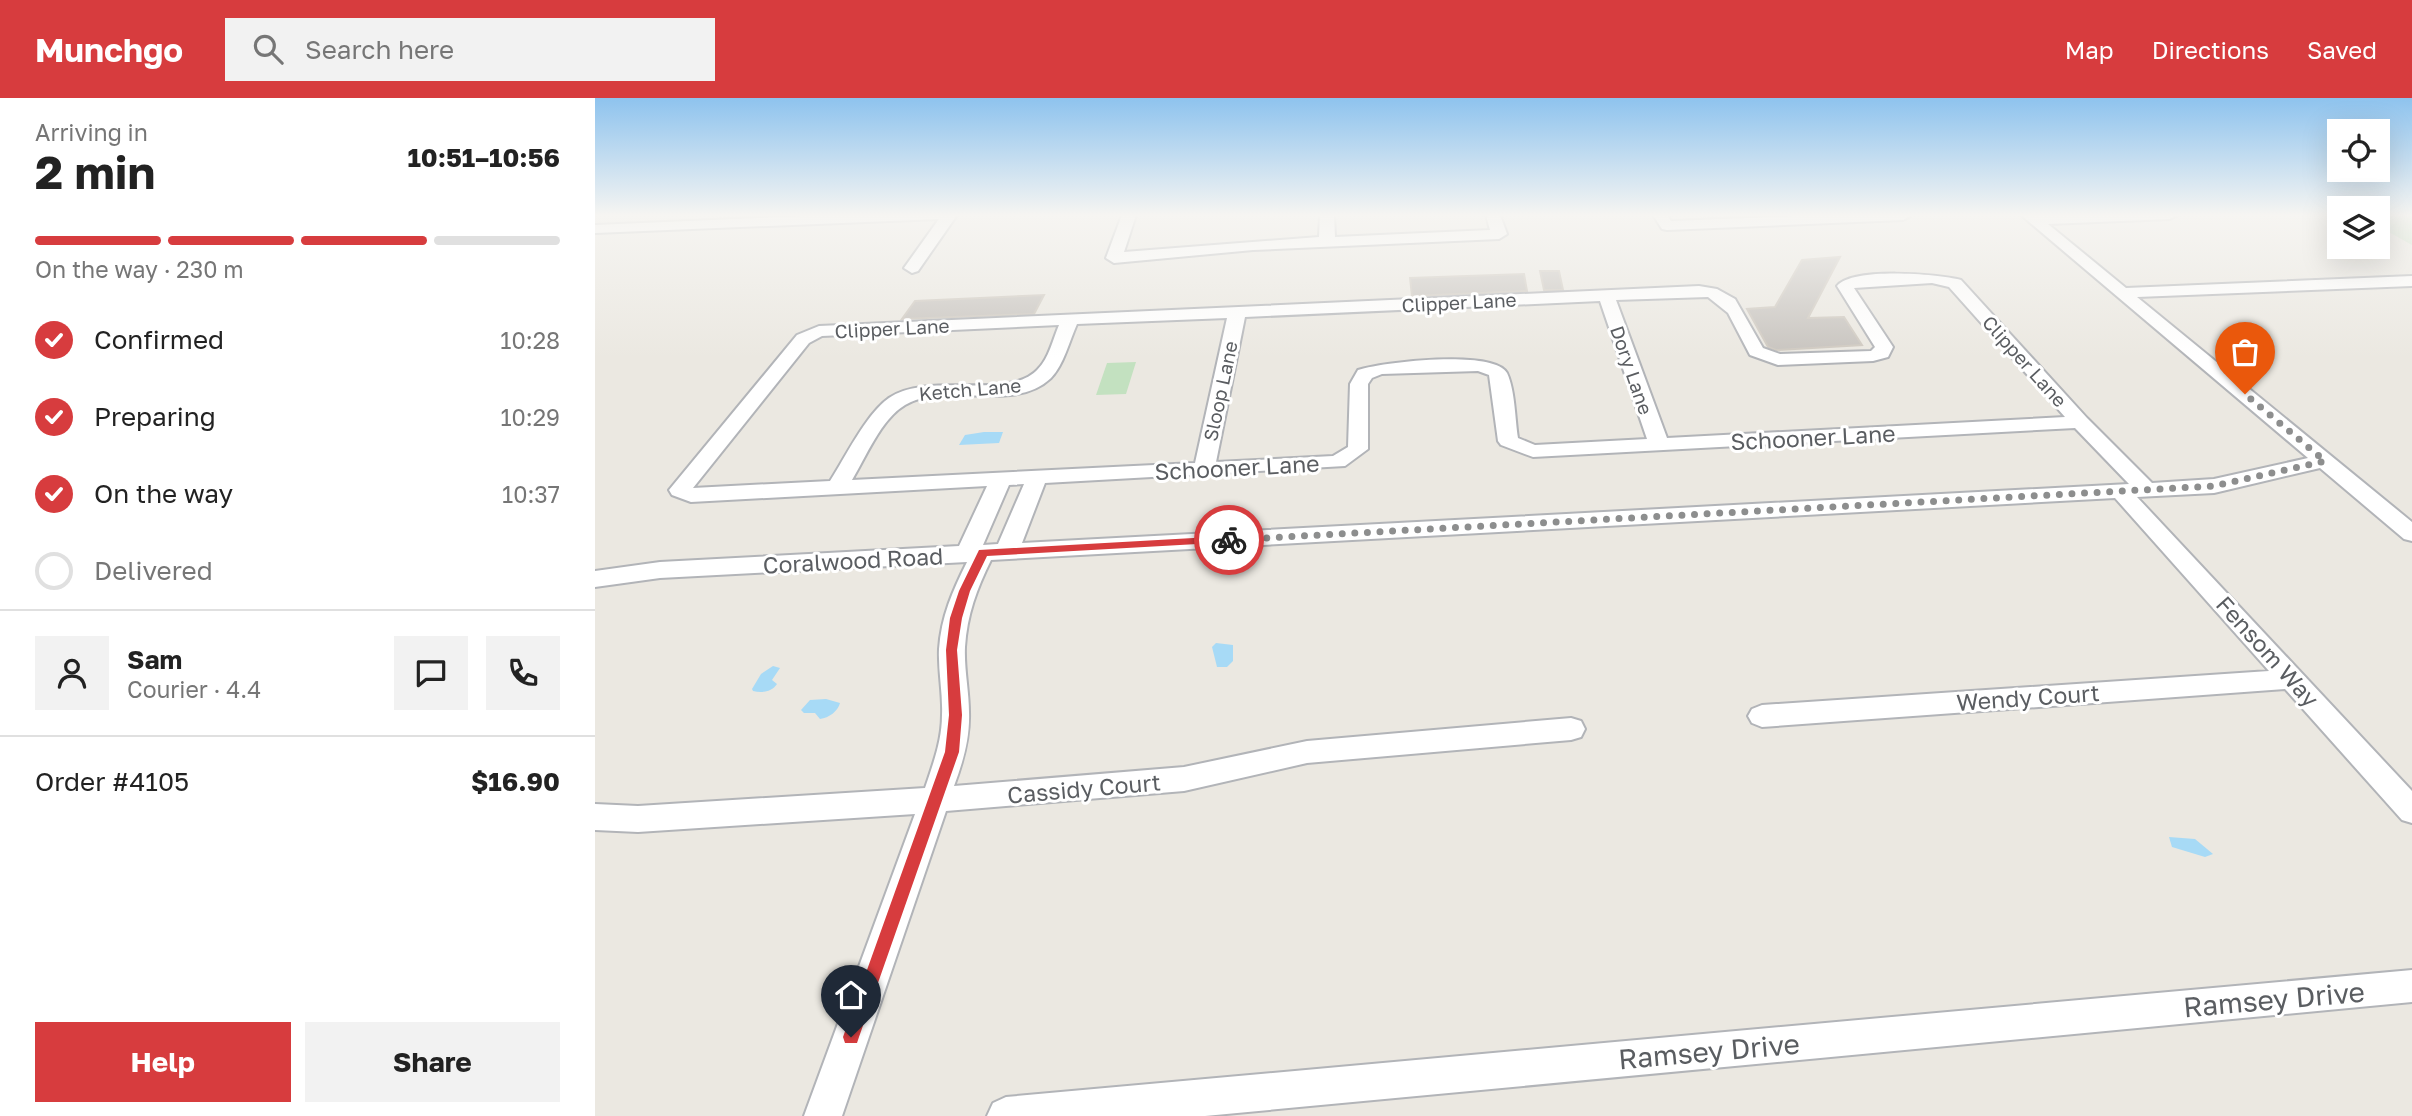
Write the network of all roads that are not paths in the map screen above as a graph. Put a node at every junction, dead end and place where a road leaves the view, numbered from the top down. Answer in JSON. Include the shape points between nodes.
{"nodes":[{"id":1,"x":916,"y":263,"type":"edge"},
{"id":2,"x":2086,"y":263,"type":"edge"},
{"id":3,"x":912,"y":268,"type":"dead end"},
{"id":4,"x":2412,"y":281,"type":"edge"},
{"id":5,"x":2123,"y":293,"type":"junction"},
{"id":6,"x":1606,"y":295,"type":"junction"},
{"id":7,"x":1237,"y":313,"type":"junction"},
{"id":8,"x":1070,"y":320,"type":"junction"},
{"id":9,"x":819,"y":331,"type":"joint"},
{"id":10,"x":2080,"y":422,"type":"junction"},
{"id":11,"x":1659,"y":445,"type":"junction"},
{"id":12,"x":2325,"y":461,"type":"junction"},
{"id":13,"x":1203,"y":469,"type":"junction"},
{"id":14,"x":1037,"y":478,"type":"junction"},
{"id":15,"x":1000,"y":480,"type":"junction"},
{"id":16,"x":838,"y":486,"type":"junction"},
{"id":17,"x":2147,"y":491,"type":"junction"},
{"id":18,"x":2121,"y":492,"type":"junction"},
{"id":19,"x":2412,"y":534,"type":"edge"},
{"id":20,"x":986,"y":553,"type":"junction"},
{"id":21,"x":595,"y":579,"type":"edge"},
{"id":22,"x":2294,"y":679,"type":"junction"},
{"id":23,"x":1762,"y":716,"type":"dead end"},
{"id":24,"x":1571,"y":729,"type":"dead end"},
{"id":25,"x":936,"y":800,"type":"junction"},
{"id":26,"x":2412,"y":811,"type":"edge"},
{"id":27,"x":595,"y":817,"type":"edge"},
{"id":28,"x":2412,"y":986,"type":"edge"},
{"id":29,"x":823,"y":1116,"type":"edge"},
{"id":30,"x":1006,"y":1116,"type":"edge"}],
"edges":[{"from":1,"to":3,"type":"street"},
{"from":2,"to":5,"type":"street"},
{"from":4,"to":5,"type":"street"},
{"from":5,"to":12,"type":"street"},
{"from":6,"to":7,"type":"street","name":"Clipper Lane"},
{"from":6,"to":10,"type":"street","name":"Clipper Lane","via":[[1711,291],[1728,299],[1762,356],[1778,360],[1873,356],[1882,353],[1884,346],[1845,286],[1851,282],[1942,279],[1955,283]]},
{"from":6,"to":11,"type":"street","name":"Dory Lane"},
{"from":7,"to":8,"type":"street","name":"Clipper Lane"},
{"from":7,"to":13,"type":"street","name":"Sloop Lane"},
{"from":8,"to":9,"type":"street","name":"Clipper Lane"},
{"from":8,"to":16,"type":"street","name":"Ketch Lane","via":[[1045,373],[1034,382],[1018,387],[927,390],[892,404]]},
{"from":9,"to":16,"type":"street","name":"Schooner Lane","via":[[803,339],[680,490],[691,495]]},
{"from":10,"to":11,"type":"street","name":"Schooner Lane"},
{"from":10,"to":17,"type":"street","name":"Clipper Lane"},
{"from":11,"to":13,"type":"street","name":"Schooner Lane","via":[[1520,448],[1508,442],[1498,374],[1493,369],[1479,365],[1380,369],[1365,374],[1359,384],[1358,449],[1349,457],[1338,462]]},
{"from":12,"to":17,"type":"street","name":"Coralwood Road","via":[[2214,486]]},
{"from":12,"to":19,"type":"street"},
{"from":13,"to":14,"type":"street","name":"Schooner Lane"},
{"from":14,"to":15,"type":"street","name":"Schooner Lane"},
{"from":14,"to":20,"type":"street"},
{"from":15,"to":16,"type":"street","name":"Schooner Lane"},
{"from":15,"to":20,"type":"street"},
{"from":17,"to":18,"type":"street","name":"Coralwood Road"},
{"from":18,"to":20,"type":"street","name":"Coralwood Road"},
{"from":18,"to":22,"type":"street","name":"Fensom Way"},
{"from":20,"to":21,"type":"street","name":"Coralwood Road","via":[[660,570]]},
{"from":20,"to":25,"type":"street","via":[[964,591],[956,618],[951,650],[956,715],[952,752]]},
{"from":22,"to":23,"type":"street","name":"Wendy Court"},
{"from":22,"to":26,"type":"street","name":"Fensom Way"},
{"from":24,"to":25,"type":"street","name":"Cassidy Court","via":[[1307,752],[1184,779]]},
{"from":25,"to":27,"type":"street","name":"Cassidy Court","via":[[638,819]]},
{"from":25,"to":29,"type":"street"},
{"from":28,"to":30,"type":"street","name":"Ramsey Drive"}]}
